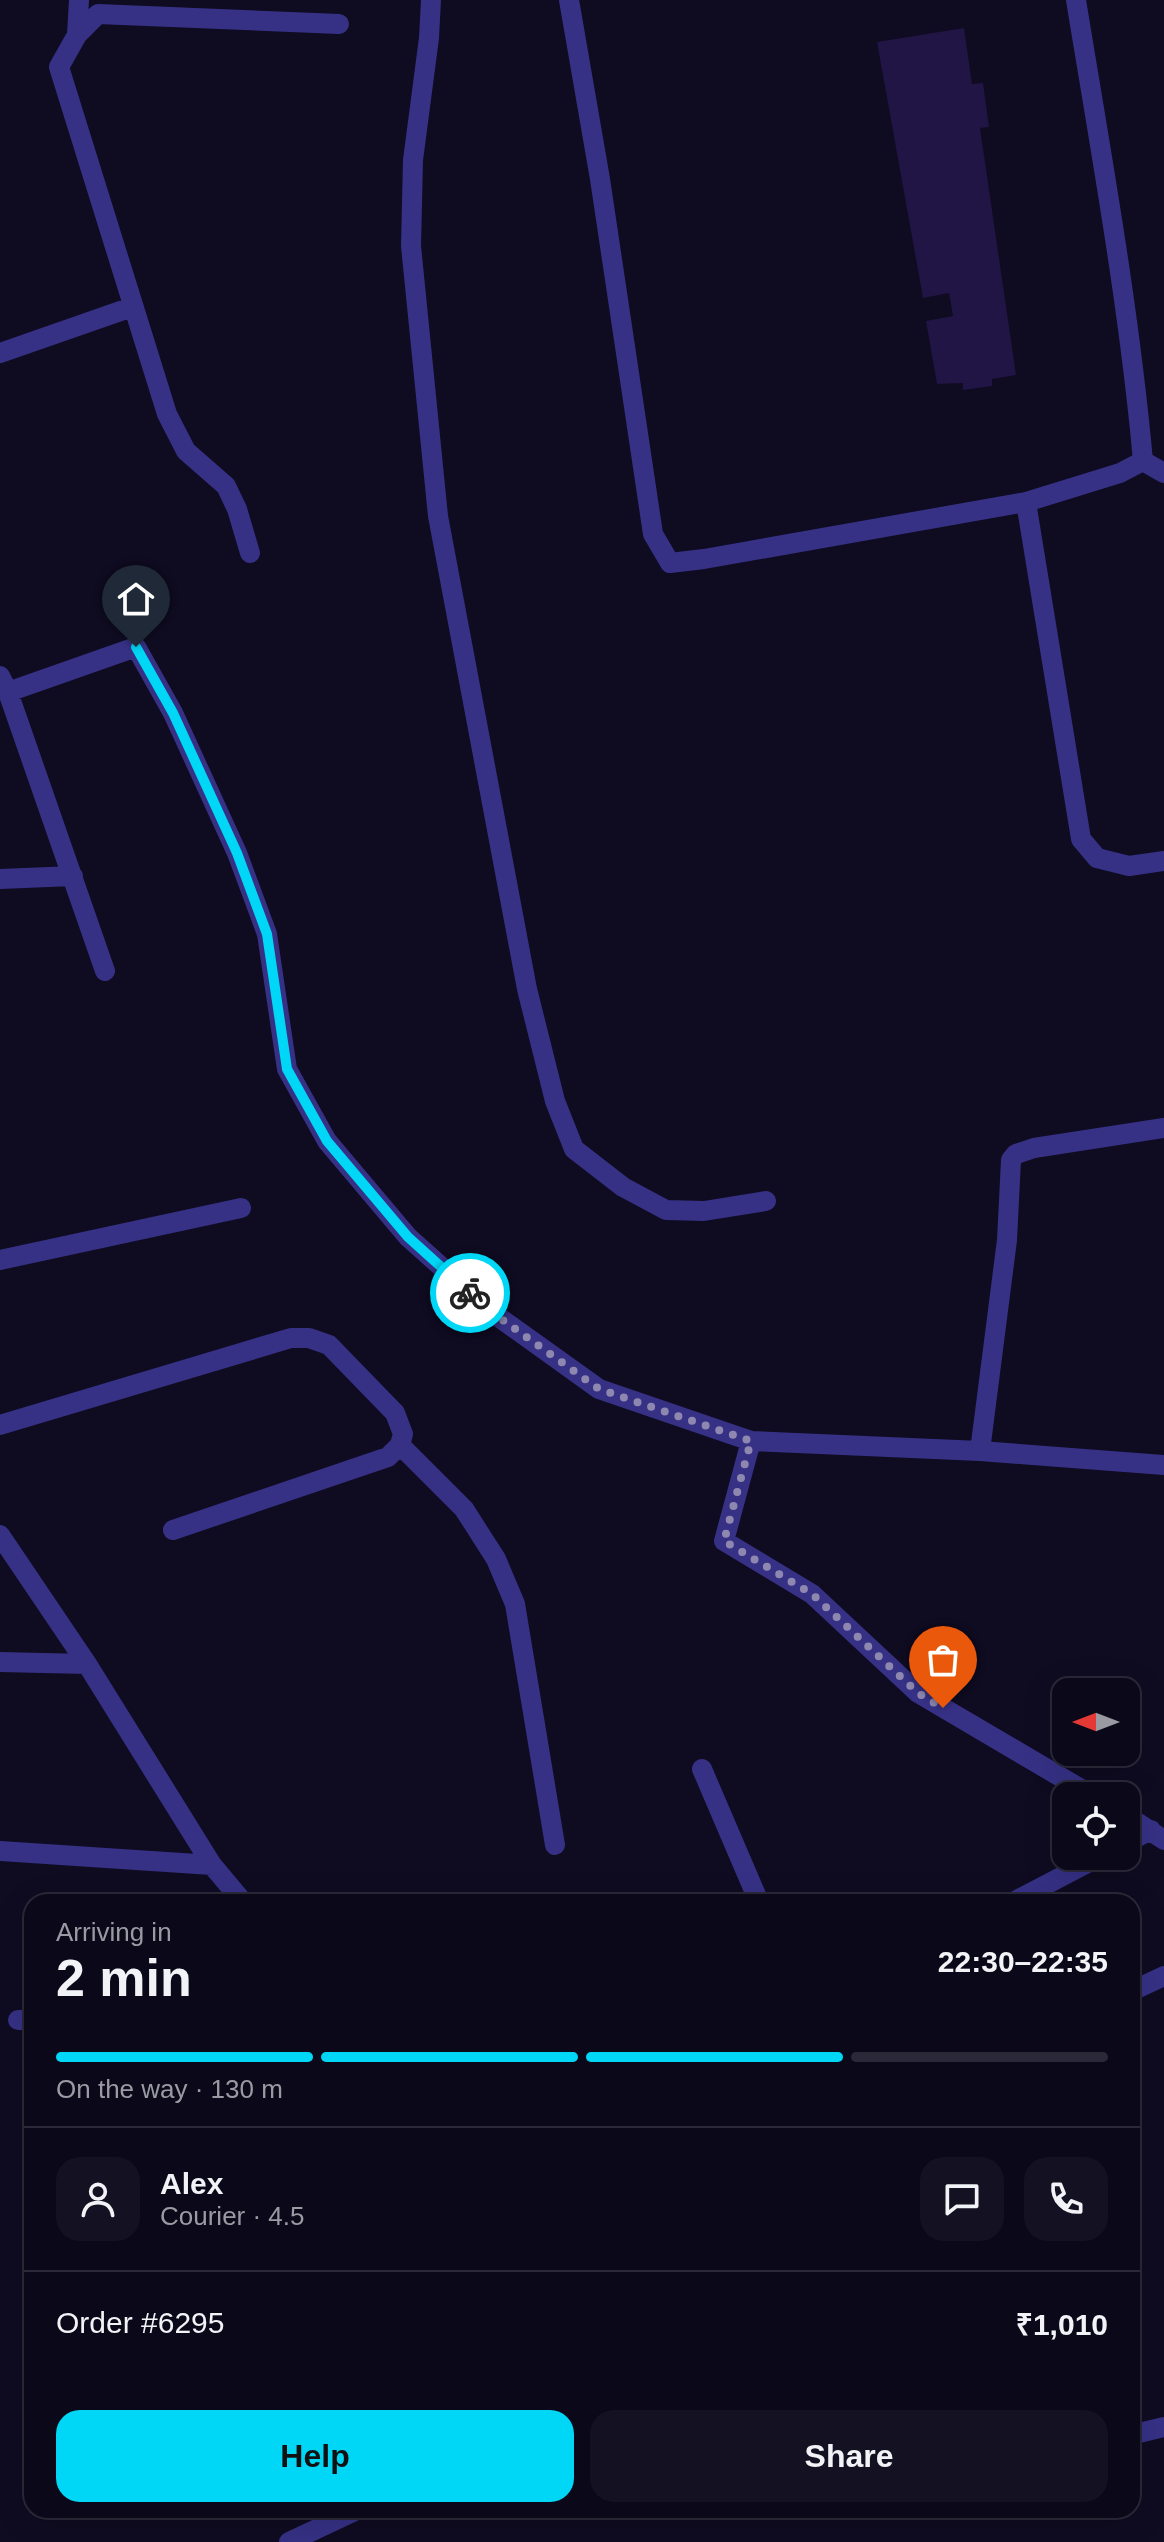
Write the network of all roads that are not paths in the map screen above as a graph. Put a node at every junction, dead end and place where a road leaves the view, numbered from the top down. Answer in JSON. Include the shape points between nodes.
{"nodes":[{"id":1,"x":79,"y":0,"type":"edge"},
{"id":2,"x":431,"y":0,"type":"edge"},
{"id":3,"x":569,"y":0,"type":"edge"},
{"id":4,"x":1076,"y":0,"type":"edge"},
{"id":5,"x":339,"y":24,"type":"dead end"},
{"id":6,"x":77,"y":35,"type":"junction"},
{"id":7,"x":132,"y":307,"type":"junction"},
{"id":8,"x":0,"y":353,"type":"edge"},
{"id":9,"x":1143,"y":461,"type":"junction"},
{"id":10,"x":1164,"y":473,"type":"edge"},
{"id":11,"x":1026,"y":502,"type":"junction"},
{"id":12,"x":250,"y":553,"type":"dead end"},
{"id":13,"x":4,"y":684,"type":"edge"},
{"id":14,"x":1164,"y":861,"type":"edge"},
{"id":15,"x":73,"y":876,"type":"junction"},
{"id":16,"x":0,"y":879,"type":"edge"},
{"id":17,"x":105,"y":971,"type":"dead end"},
{"id":18,"x":1164,"y":1128,"type":"edge"},
{"id":19,"x":766,"y":1201,"type":"dead end"},
{"id":20,"x":241,"y":1208,"type":"dead end"},
{"id":21,"x":0,"y":1260,"type":"edge"},
{"id":22,"x":0,"y":1425,"type":"edge"},
{"id":23,"x":751,"y":1441,"type":"junction"},
{"id":24,"x":400,"y":1445,"type":"junction"},
{"id":25,"x":980,"y":1451,"type":"junction"},
{"id":26,"x":1164,"y":1465,"type":"edge"},
{"id":27,"x":173,"y":1530,"type":"dead end"},
{"id":28,"x":0,"y":1535,"type":"edge"},
{"id":29,"x":0,"y":1662,"type":"edge"},
{"id":30,"x":87,"y":1664,"type":"junction"},
{"id":31,"x":702,"y":1769,"type":"dead end"},
{"id":32,"x":1069,"y":1782,"type":"edge"},
{"id":33,"x":1140,"y":1824,"type":"edge"},
{"id":34,"x":1158,"y":1835,"type":"edge"},
{"id":35,"x":555,"y":1845,"type":"dead end"},
{"id":36,"x":0,"y":1851,"type":"edge"},
{"id":37,"x":212,"y":1865,"type":"junction"},
{"id":38,"x":1074,"y":1870,"type":"edge"},
{"id":39,"x":236,"y":1894,"type":"edge"},
{"id":40,"x":756,"y":1894,"type":"edge"},
{"id":41,"x":1028,"y":1894,"type":"edge"},
{"id":42,"x":1164,"y":1976,"type":"edge"},
{"id":43,"x":1140,"y":1987,"type":"edge"},
{"id":44,"x":1163,"y":2430,"type":"edge"},
{"id":45,"x":1140,"y":2433,"type":"edge"},
{"id":46,"x":340,"y":2518,"type":"edge"},
{"id":47,"x":289,"y":2542,"type":"edge"}],
"edges":[{"from":1,"to":6,"type":"street"},
{"from":2,"to":19,"type":"street","via":[[413,160],[411,246],[438,516],[527,989],[555,1101],[574,1149],[623,1187],[666,1210],[704,1211]]},
{"from":3,"to":11,"type":"street","via":[[653,534],[670,563]]},
{"from":4,"to":9,"type":"street","via":[[1138,398]]},
{"from":5,"to":6,"type":"street","via":[[98,14]]},
{"from":6,"to":7,"type":"street","via":[[59,67]]},
{"from":7,"to":8,"type":"street"},
{"from":7,"to":12,"type":"street","via":[[173,429],[186,451],[226,486]]},
{"from":9,"to":10,"type":"street"},
{"from":9,"to":11,"type":"street"},
{"from":11,"to":14,"type":"street","via":[[1081,839],[1097,858],[1129,866]]},
{"from":13,"to":15,"type":"street"},
{"from":13,"to":23,"type":"street","via":[[136,647],[173,713],[237,853],[267,934],[287,1069],[327,1141],[408,1237],[493,1313],[599,1389]]},
{"from":15,"to":16,"type":"street"},
{"from":15,"to":17,"type":"street"},
{"from":18,"to":25,"type":"street","via":[[1034,1148],[1011,1160],[1007,1240]]},
{"from":20,"to":21,"type":"street"},
{"from":22,"to":24,"type":"street","via":[[291,1338],[309,1338],[329,1345],[395,1413],[403,1434]]},
{"from":23,"to":25,"type":"street"},
{"from":23,"to":32,"type":"street","via":[[724,1541],[812,1594],[918,1693]]},
{"from":24,"to":27,"type":"street","via":[[388,1457]]},
{"from":24,"to":35,"type":"street","via":[[464,1509],[496,1559],[515,1604]]},
{"from":25,"to":26,"type":"street"},
{"from":28,"to":30,"type":"street"},
{"from":29,"to":30,"type":"street"},
{"from":30,"to":37,"type":"street"},
{"from":31,"to":40,"type":"street"},
{"from":33,"to":34,"type":"street"},
{"from":36,"to":37,"type":"street"},
{"from":37,"to":39,"type":"street"},
{"from":38,"to":41,"type":"street"},
{"from":42,"to":43,"type":"street"},
{"from":44,"to":45,"type":"street"},
{"from":46,"to":47,"type":"street"}]}
